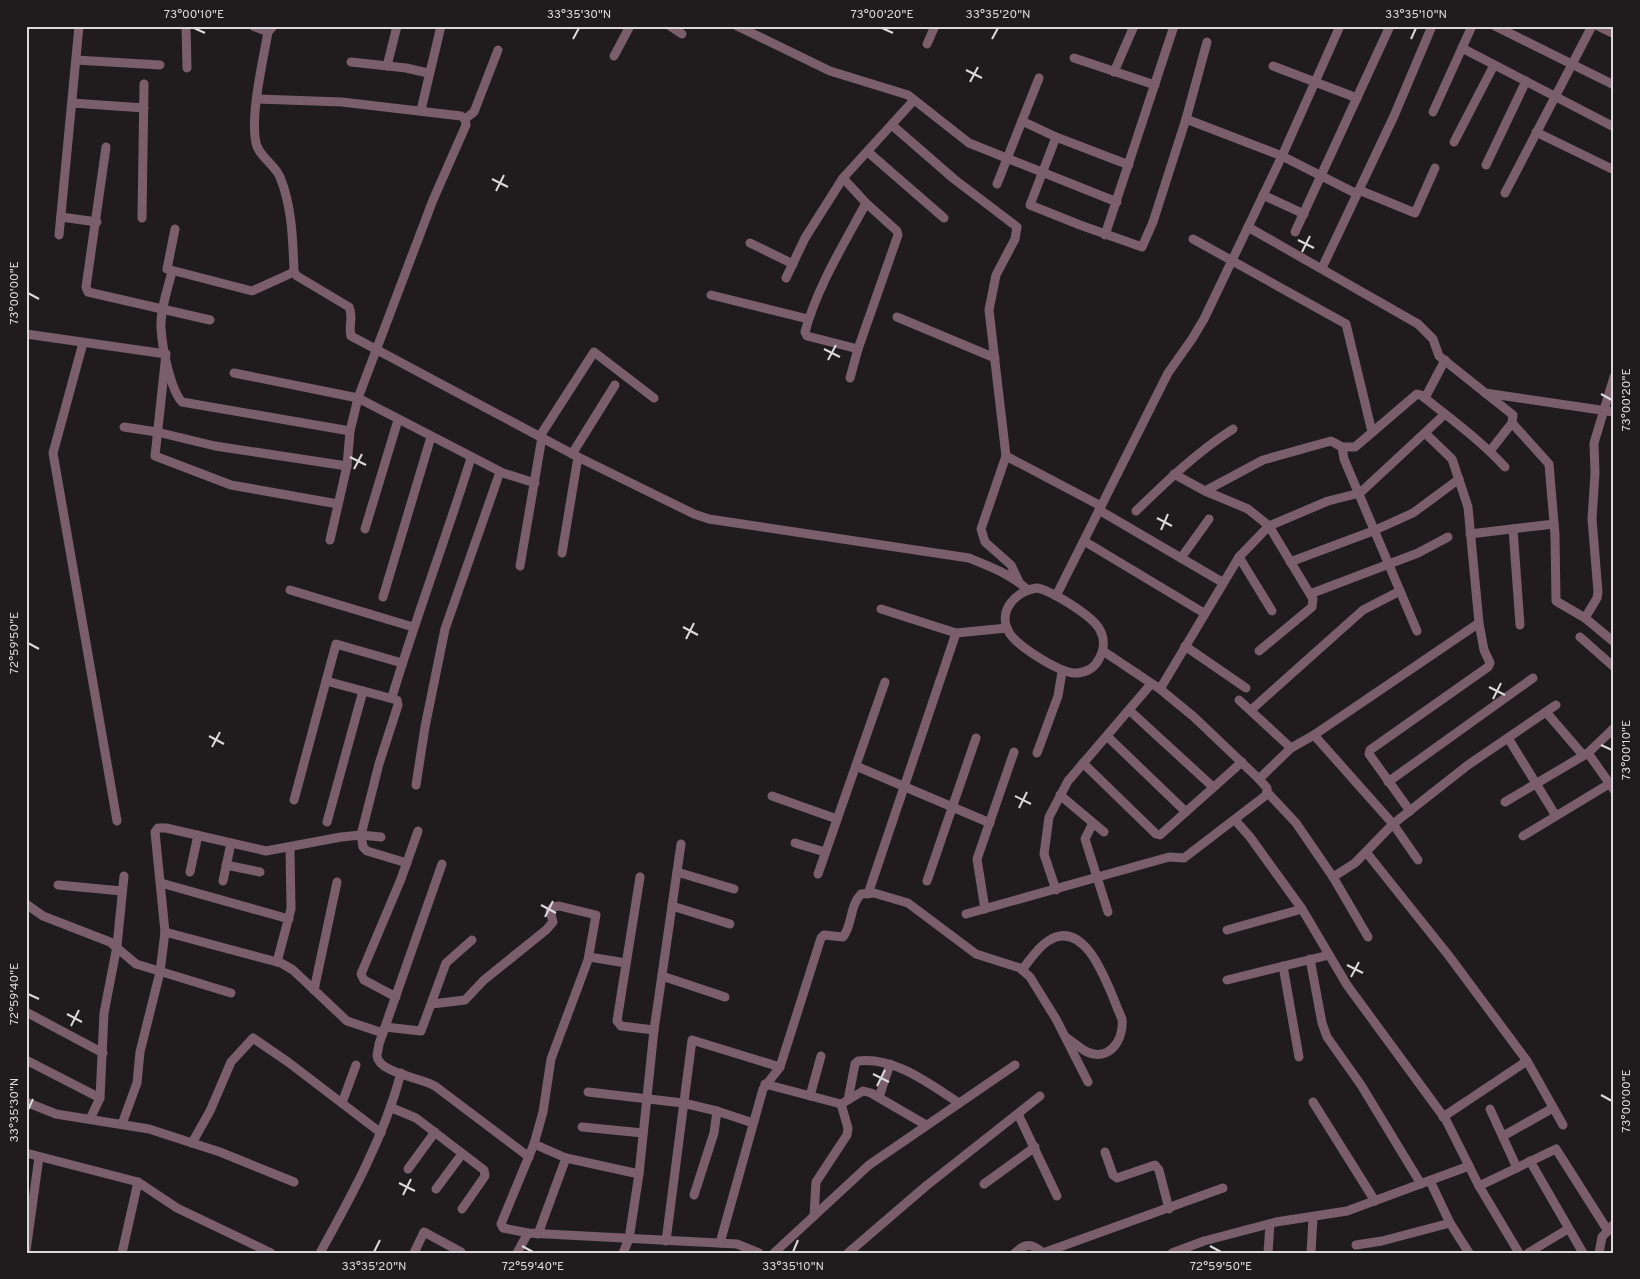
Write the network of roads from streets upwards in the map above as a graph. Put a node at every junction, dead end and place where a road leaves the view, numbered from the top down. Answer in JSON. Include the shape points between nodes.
{"nodes":[{"id":1,"x":79,"y":26,"type":"edge"},
{"id":2,"x":186,"y":26,"type":"edge"},
{"id":3,"x":253,"y":26,"type":"edge"},
{"id":4,"x":397,"y":26,"type":"edge"},
{"id":5,"x":440,"y":26,"type":"edge"},
{"id":6,"x":630,"y":26,"type":"edge"},
{"id":7,"x":670,"y":26,"type":"edge"},
{"id":8,"x":737,"y":26,"type":"edge"},
{"id":9,"x":935,"y":26,"type":"edge"},
{"id":10,"x":1134,"y":26,"type":"edge"},
{"id":11,"x":1174,"y":26,"type":"edge"},
{"id":12,"x":1340,"y":26,"type":"edge"},
{"id":13,"x":1390,"y":26,"type":"edge"},
{"id":14,"x":1432,"y":26,"type":"edge"},
{"id":15,"x":1472,"y":26,"type":"edge"},
{"id":16,"x":1592,"y":26,"type":"edge"},
{"id":17,"x":1598,"y":26,"type":"edge"},
{"id":18,"x":1499,"y":27,"type":"edge"},
{"id":19,"x":270,"y":29,"type":"edge"},
{"id":20,"x":682,"y":34,"type":"dead end"},
{"id":21,"x":1614,"y":34,"type":"edge"},
{"id":22,"x":1207,"y":42,"type":"dead end"},
{"id":23,"x":927,"y":44,"type":"dead end"},
{"id":24,"x":1462,"y":48,"type":"junction"},
{"id":25,"x":498,"y":50,"type":"dead end"},
{"id":26,"x":614,"y":56,"type":"dead end"},
{"id":27,"x":1074,"y":58,"type":"dead end"},
{"id":28,"x":76,"y":60,"type":"junction"},
{"id":29,"x":351,"y":62,"type":"dead end"},
{"id":30,"x":160,"y":64,"type":"dead end"},
{"id":31,"x":1572,"y":64,"type":"junction"},
{"id":32,"x":1494,"y":65,"type":"junction"},
{"id":33,"x":387,"y":66,"type":"junction"},
{"id":34,"x":1273,"y":66,"type":"dead end"},
{"id":35,"x":187,"y":68,"type":"dead end"},
{"id":36,"x":1114,"y":72,"type":"junction"},
{"id":37,"x":428,"y":73,"type":"junction"},
{"id":38,"x":1040,"y":78,"type":"dead end"},
{"id":39,"x":1526,"y":81,"type":"junction"},
{"id":40,"x":1315,"y":82,"type":"junction"},
{"id":41,"x":144,"y":84,"type":"dead end"},
{"id":42,"x":1155,"y":85,"type":"junction"},
{"id":43,"x":1614,"y":85,"type":"edge"},
{"id":44,"x":1555,"y":96,"type":"junction"},
{"id":45,"x":1357,"y":98,"type":"junction"},
{"id":46,"x":257,"y":99,"type":"junction"},
{"id":47,"x":914,"y":100,"type":"junction"},
{"id":48,"x":72,"y":103,"type":"junction"},
{"id":49,"x":144,"y":108,"type":"junction"},
{"id":50,"x":421,"y":110,"type":"junction"},
{"id":51,"x":1433,"y":112,"type":"dead end"},
{"id":52,"x":464,"y":119,"type":"junction"},
{"id":53,"x":1186,"y":119,"type":"junction"},
{"id":54,"x":1022,"y":121,"type":"junction"},
{"id":55,"x":893,"y":126,"type":"junction"},
{"id":56,"x":1614,"y":127,"type":"edge"},
{"id":57,"x":1536,"y":132,"type":"junction"},
{"id":58,"x":1056,"y":137,"type":"junction"},
{"id":59,"x":1454,"y":142,"type":"dead end"},
{"id":60,"x":106,"y":147,"type":"dead end"},
{"id":61,"x":868,"y":152,"type":"junction"},
{"id":62,"x":1282,"y":156,"type":"junction"},
{"id":63,"x":1007,"y":159,"type":"junction"},
{"id":64,"x":1129,"y":165,"type":"junction"},
{"id":65,"x":1486,"y":165,"type":"dead end"},
{"id":66,"x":1436,"y":168,"type":"dead end"},
{"id":67,"x":1614,"y":170,"type":"edge"},
{"id":68,"x":1042,"y":173,"type":"junction"},
{"id":69,"x":1322,"y":175,"type":"junction"},
{"id":70,"x":843,"y":178,"type":"junction"},
{"id":71,"x":997,"y":184,"type":"dead end"},
{"id":72,"x":1358,"y":192,"type":"junction"},
{"id":73,"x":1505,"y":193,"type":"dead end"},
{"id":74,"x":1263,"y":195,"type":"junction"},
{"id":75,"x":1117,"y":202,"type":"junction"},
{"id":76,"x":866,"y":203,"type":"junction"},
{"id":77,"x":1304,"y":214,"type":"junction"},
{"id":78,"x":61,"y":217,"type":"junction"},
{"id":79,"x":142,"y":218,"type":"dead end"},
{"id":80,"x":944,"y":218,"type":"dead end"},
{"id":81,"x":97,"y":222,"type":"junction"},
{"id":82,"x":1248,"y":227,"type":"junction"},
{"id":83,"x":176,"y":229,"type":"dead end"},
{"id":84,"x":1295,"y":232,"type":"dead end"},
{"id":85,"x":1105,"y":234,"type":"junction"},
{"id":86,"x":59,"y":235,"type":"dead end"},
{"id":87,"x":1193,"y":239,"type":"dead end"},
{"id":88,"x":750,"y":243,"type":"dead end"},
{"id":89,"x":1232,"y":261,"type":"junction"},
{"id":90,"x":793,"y":264,"type":"junction"},
{"id":91,"x":1322,"y":268,"type":"junction"},
{"id":92,"x":172,"y":271,"type":"junction"},
{"id":93,"x":294,"y":272,"type":"junction"},
{"id":94,"x":786,"y":278,"type":"dead end"},
{"id":95,"x":711,"y":296,"type":"dead end"},
{"id":96,"x":162,"y":310,"type":"junction"},
{"id":97,"x":897,"y":317,"type":"dead end"},
{"id":98,"x":808,"y":319,"type":"junction"},
{"id":99,"x":210,"y":320,"type":"dead end"},
{"id":100,"x":26,"y":334,"type":"edge"},
{"id":101,"x":83,"y":343,"type":"junction"},
{"id":102,"x":376,"y":349,"type":"junction"},
{"id":103,"x":858,"y":349,"type":"junction"},
{"id":104,"x":166,"y":354,"type":"junction"},
{"id":105,"x":995,"y":358,"type":"junction"},
{"id":106,"x":1445,"y":360,"type":"junction"},
{"id":107,"x":234,"y":373,"type":"dead end"},
{"id":108,"x":1614,"y":377,"type":"edge"},
{"id":109,"x":850,"y":378,"type":"dead end"},
{"id":110,"x":615,"y":384,"type":"dead end"},
{"id":111,"x":1485,"y":393,"type":"junction"},
{"id":112,"x":358,"y":398,"type":"junction"},
{"id":113,"x":654,"y":398,"type":"dead end"},
{"id":114,"x":1425,"y":398,"type":"junction"},
{"id":115,"x":1603,"y":410,"type":"junction"},
{"id":116,"x":1614,"y":412,"type":"edge"},
{"id":117,"x":1445,"y":414,"type":"junction"},
{"id":118,"x":398,"y":420,"type":"junction"},
{"id":119,"x":1512,"y":424,"type":"junction"},
{"id":120,"x":124,"y":427,"type":"dead end"},
{"id":121,"x":1233,"y":429,"type":"dead end"},
{"id":122,"x":350,"y":431,"type":"junction"},
{"id":123,"x":158,"y":432,"type":"junction"},
{"id":124,"x":1372,"y":432,"type":"junction"},
{"id":125,"x":1425,"y":433,"type":"junction"},
{"id":126,"x":431,"y":436,"type":"junction"},
{"id":127,"x":541,"y":437,"type":"junction"},
{"id":128,"x":1342,"y":447,"type":"junction"},
{"id":129,"x":1490,"y":451,"type":"junction"},
{"id":130,"x":575,"y":456,"type":"junction"},
{"id":131,"x":1006,"y":456,"type":"junction"},
{"id":132,"x":471,"y":458,"type":"junction"},
{"id":133,"x":347,"y":466,"type":"junction"},
{"id":134,"x":1505,"y":467,"type":"dead end"},
{"id":135,"x":500,"y":472,"type":"junction"},
{"id":136,"x":1174,"y":474,"type":"junction"},
{"id":137,"x":1458,"y":479,"type":"junction"},
{"id":138,"x":535,"y":483,"type":"junction"},
{"id":139,"x":1205,"y":491,"type":"junction"},
{"id":140,"x":1360,"y":494,"type":"junction"},
{"id":141,"x":338,"y":504,"type":"junction"},
{"id":142,"x":1100,"y":508,"type":"junction"},
{"id":143,"x":1136,"y":511,"type":"dead end"},
{"id":144,"x":1209,"y":519,"type":"dead end"},
{"id":145,"x":1554,"y":524,"type":"junction"},
{"id":146,"x":1269,"y":526,"type":"junction"},
{"id":147,"x":366,"y":529,"type":"dead end"},
{"id":148,"x":1513,"y":529,"type":"junction"},
{"id":149,"x":1373,"y":531,"type":"junction"},
{"id":150,"x":1470,"y":534,"type":"junction"},
{"id":151,"x":1448,"y":537,"type":"dead end"},
{"id":152,"x":330,"y":540,"type":"dead end"},
{"id":153,"x":1084,"y":541,"type":"junction"},
{"id":154,"x":562,"y":553,"type":"dead end"},
{"id":155,"x":1239,"y":557,"type":"junction"},
{"id":156,"x":1181,"y":558,"type":"junction"},
{"id":157,"x":1290,"y":562,"type":"junction"},
{"id":158,"x":1388,"y":565,"type":"junction"},
{"id":159,"x":520,"y":566,"type":"dead end"},
{"id":160,"x":1019,"y":582,"type":"junction"},
{"id":161,"x":1222,"y":582,"type":"junction"},
{"id":162,"x":1027,"y":589,"type":"junction"},
{"id":163,"x":290,"y":590,"type":"dead end"},
{"id":164,"x":1400,"y":591,"type":"junction"},
{"id":165,"x":1310,"y":594,"type":"junction"},
{"id":166,"x":1056,"y":596,"type":"junction"},
{"id":167,"x":383,"y":597,"type":"dead end"},
{"id":168,"x":881,"y":609,"type":"dead end"},
{"id":169,"x":1272,"y":611,"type":"dead end"},
{"id":170,"x":1204,"y":613,"type":"junction"},
{"id":171,"x":1585,"y":618,"type":"junction"},
{"id":172,"x":1479,"y":624,"type":"junction"},
{"id":173,"x":1520,"y":624,"type":"dead end"},
{"id":174,"x":412,"y":627,"type":"junction"},
{"id":175,"x":1007,"y":628,"type":"junction"},
{"id":176,"x":1417,"y":631,"type":"dead end"},
{"id":177,"x":956,"y":634,"type":"junction"},
{"id":178,"x":1580,"y":637,"type":"dead end"},
{"id":179,"x":1614,"y":642,"type":"edge"},
{"id":180,"x":1184,"y":646,"type":"junction"},
{"id":181,"x":1103,"y":651,"type":"junction"},
{"id":182,"x":1259,"y":651,"type":"dead end"},
{"id":183,"x":402,"y":663,"type":"junction"},
{"id":184,"x":1614,"y":667,"type":"edge"},
{"id":185,"x":1062,"y":672,"type":"junction"},
{"id":186,"x":1533,"y":678,"type":"dead end"},
{"id":187,"x":326,"y":681,"type":"junction"},
{"id":188,"x":885,"y":682,"type":"dead end"},
{"id":189,"x":1151,"y":684,"type":"junction"},
{"id":190,"x":1246,"y":688,"type":"dead end"},
{"id":191,"x":1160,"y":689,"type":"junction"},
{"id":192,"x":363,"y":691,"type":"junction"},
{"id":193,"x":392,"y":697,"type":"junction"},
{"id":194,"x":1239,"y":700,"type":"dead end"},
{"id":195,"x":1556,"y":705,"type":"dead end"},
{"id":196,"x":1129,"y":710,"type":"junction"},
{"id":197,"x":1252,"y":710,"type":"junction"},
{"id":198,"x":1546,"y":712,"type":"junction"},
{"id":199,"x":1612,"y":734,"type":"edge"},
{"id":200,"x":1314,"y":735,"type":"junction"},
{"id":201,"x":1108,"y":737,"type":"junction"},
{"id":202,"x":976,"y":738,"type":"dead end"},
{"id":203,"x":1508,"y":738,"type":"junction"},
{"id":204,"x":1291,"y":748,"type":"junction"},
{"id":205,"x":1014,"y":752,"type":"dead end"},
{"id":206,"x":1037,"y":753,"type":"dead end"},
{"id":207,"x":1585,"y":754,"type":"junction"},
{"id":208,"x":1242,"y":762,"type":"junction"},
{"id":209,"x":1083,"y":763,"type":"junction"},
{"id":210,"x":856,"y":766,"type":"junction"},
{"id":211,"x":1259,"y":779,"type":"junction"},
{"id":212,"x":1388,"y":782,"type":"junction"},
{"id":213,"x":1535,"y":784,"type":"junction"},
{"id":214,"x":416,"y":786,"type":"dead end"},
{"id":215,"x":904,"y":787,"type":"junction"},
{"id":216,"x":1612,"y":787,"type":"edge"},
{"id":217,"x":1213,"y":788,"type":"junction"},
{"id":218,"x":1267,"y":792,"type":"junction"},
{"id":219,"x":1060,"y":795,"type":"junction"},
{"id":220,"x":772,"y":796,"type":"dead end"},
{"id":221,"x":294,"y":800,"type":"dead end"},
{"id":222,"x":1505,"y":802,"type":"dead end"},
{"id":223,"x":953,"y":807,"type":"junction"},
{"id":224,"x":1410,"y":811,"type":"junction"},
{"id":225,"x":1186,"y":812,"type":"junction"},
{"id":226,"x":1556,"y":816,"type":"junction"},
{"id":227,"x":837,"y":819,"type":"junction"},
{"id":228,"x":1235,"y":820,"type":"junction"},
{"id":229,"x":117,"y":821,"type":"dead end"},
{"id":230,"x":327,"y":822,"type":"dead end"},
{"id":231,"x":990,"y":823,"type":"junction"},
{"id":232,"x":1093,"y":823,"type":"junction"},
{"id":233,"x":1393,"y":824,"type":"junction"},
{"id":234,"x":418,"y":831,"type":"dead end"},
{"id":235,"x":1104,"y":832,"type":"dead end"},
{"id":236,"x":198,"y":835,"type":"junction"},
{"id":237,"x":361,"y":835,"type":"junction"},
{"id":238,"x":1523,"y":836,"type":"dead end"},
{"id":239,"x":381,"y":837,"type":"dead end"},
{"id":240,"x":231,"y":843,"type":"junction"},
{"id":241,"x":795,"y":843,"type":"dead end"},
{"id":242,"x":681,"y":844,"type":"dead end"},
{"id":243,"x":290,"y":848,"type":"junction"},
{"id":244,"x":825,"y":852,"type":"junction"},
{"id":245,"x":1366,"y":852,"type":"junction"},
{"id":246,"x":1418,"y":860,"type":"dead end"},
{"id":247,"x":406,"y":863,"type":"junction"},
{"id":248,"x":442,"y":864,"type":"dead end"},
{"id":249,"x":226,"y":866,"type":"junction"},
{"id":250,"x":190,"y":872,"type":"dead end"},
{"id":251,"x":260,"y":872,"type":"dead end"},
{"id":252,"x":677,"y":872,"type":"junction"},
{"id":253,"x":818,"y":874,"type":"dead end"},
{"id":254,"x":124,"y":876,"type":"dead end"},
{"id":255,"x":640,"y":877,"type":"dead end"},
{"id":256,"x":1333,"y":877,"type":"junction"},
{"id":257,"x":1096,"y":878,"type":"junction"},
{"id":258,"x":223,"y":881,"type":"dead end"},
{"id":259,"x":927,"y":881,"type":"dead end"},
{"id":260,"x":337,"y":882,"type":"dead end"},
{"id":261,"x":161,"y":883,"type":"junction"},
{"id":262,"x":58,"y":885,"type":"dead end"},
{"id":263,"x":734,"y":889,"type":"dead end"},
{"id":264,"x":1056,"y":890,"type":"junction"},
{"id":265,"x":122,"y":891,"type":"junction"},
{"id":266,"x":868,"y":894,"type":"junction"},
{"id":267,"x":26,"y":904,"type":"edge"},
{"id":268,"x":672,"y":906,"type":"junction"},
{"id":269,"x":985,"y":909,"type":"junction"},
{"id":270,"x":1302,"y":909,"type":"junction"},
{"id":271,"x":1108,"y":912,"type":"dead end"},
{"id":272,"x":966,"y":914,"type":"dead end"},
{"id":273,"x":289,"y":919,"type":"junction"},
{"id":274,"x":730,"y":924,"type":"dead end"},
{"id":275,"x":1227,"y":930,"type":"dead end"},
{"id":276,"x":165,"y":932,"type":"junction"},
{"id":277,"x":1368,"y":937,"type":"dead end"},
{"id":278,"x":472,"y":940,"type":"dead end"},
{"id":279,"x":117,"y":946,"type":"junction"},
{"id":280,"x":1329,"y":955,"type":"junction"},
{"id":281,"x":589,"y":957,"type":"junction"},
{"id":282,"x":1310,"y":959,"type":"junction"},
{"id":283,"x":277,"y":962,"type":"junction"},
{"id":284,"x":626,"y":963,"type":"junction"},
{"id":285,"x":1283,"y":966,"type":"junction"},
{"id":286,"x":1022,"y":970,"type":"junction"},
{"id":287,"x":160,"y":972,"type":"junction"},
{"id":288,"x":662,"y":976,"type":"junction"},
{"id":289,"x":1227,"y":980,"type":"dead end"},
{"id":290,"x":314,"y":990,"type":"junction"},
{"id":291,"x":232,"y":993,"type":"dead end"},
{"id":292,"x":396,"y":997,"type":"junction"},
{"id":293,"x":725,"y":997,"type":"dead end"},
{"id":294,"x":432,"y":1004,"type":"junction"},
{"id":295,"x":26,"y":1012,"type":"edge"},
{"id":296,"x":384,"y":1030,"type":"junction"},
{"id":297,"x":654,"y":1030,"type":"junction"},
{"id":298,"x":1064,"y":1036,"type":"junction"},
{"id":299,"x":103,"y":1053,"type":"junction"},
{"id":300,"x":821,"y":1056,"type":"dead end"},
{"id":301,"x":1299,"y":1058,"type":"dead end"},
{"id":302,"x":26,"y":1060,"type":"edge"},
{"id":303,"x":1527,"y":1061,"type":"junction"},
{"id":304,"x":890,"y":1064,"type":"junction"},
{"id":305,"x":356,"y":1065,"type":"dead end"},
{"id":306,"x":1015,"y":1065,"type":"dead end"},
{"id":307,"x":780,"y":1067,"type":"junction"},
{"id":308,"x":401,"y":1074,"type":"junction"},
{"id":309,"x":1088,"y":1082,"type":"dead end"},
{"id":310,"x":765,"y":1084,"type":"junction"},
{"id":311,"x":588,"y":1092,"type":"dead end"},
{"id":312,"x":810,"y":1096,"type":"junction"},
{"id":313,"x":1040,"y":1096,"type":"dead end"},
{"id":314,"x":879,"y":1097,"type":"junction"},
{"id":315,"x":100,"y":1098,"type":"junction"},
{"id":316,"x":647,"y":1101,"type":"junction"},
{"id":317,"x":26,"y":1102,"type":"edge"},
{"id":318,"x":844,"y":1102,"type":"junction"},
{"id":319,"x":1313,"y":1102,"type":"dead end"},
{"id":320,"x":342,"y":1103,"type":"junction"},
{"id":321,"x":683,"y":1103,"type":"junction"},
{"id":322,"x":959,"y":1103,"type":"junction"},
{"id":323,"x":392,"y":1108,"type":"junction"},
{"id":324,"x":1553,"y":1108,"type":"junction"},
{"id":325,"x":1490,"y":1109,"type":"dead end"},
{"id":326,"x":717,"y":1111,"type":"junction"},
{"id":327,"x":1018,"y":1114,"type":"junction"},
{"id":328,"x":1443,"y":1117,"type":"junction"},
{"id":329,"x":90,"y":1119,"type":"junction"},
{"id":330,"x":753,"y":1123,"type":"junction"},
{"id":331,"x":122,"y":1124,"type":"junction"},
{"id":332,"x":926,"y":1125,"type":"junction"},
{"id":333,"x":1563,"y":1125,"type":"dead end"},
{"id":334,"x":582,"y":1127,"type":"dead end"},
{"id":335,"x":435,"y":1132,"type":"junction"},
{"id":336,"x":381,"y":1133,"type":"junction"},
{"id":337,"x":643,"y":1133,"type":"junction"},
{"id":338,"x":1503,"y":1136,"type":"junction"},
{"id":339,"x":192,"y":1143,"type":"junction"},
{"id":340,"x":534,"y":1144,"type":"junction"},
{"id":341,"x":1035,"y":1147,"type":"junction"},
{"id":342,"x":1105,"y":1152,"type":"dead end"},
{"id":343,"x":26,"y":1154,"type":"edge"},
{"id":344,"x":462,"y":1154,"type":"junction"},
{"id":345,"x":39,"y":1156,"type":"junction"},
{"id":346,"x":529,"y":1157,"type":"junction"},
{"id":347,"x":566,"y":1158,"type":"junction"},
{"id":348,"x":1530,"y":1161,"type":"junction"},
{"id":349,"x":1469,"y":1166,"type":"junction"},
{"id":350,"x":408,"y":1168,"type":"dead end"},
{"id":351,"x":1517,"y":1168,"type":"junction"},
{"id":352,"x":639,"y":1174,"type":"junction"},
{"id":353,"x":138,"y":1182,"type":"junction"},
{"id":354,"x":294,"y":1182,"type":"dead end"},
{"id":355,"x":1425,"y":1183,"type":"junction"},
{"id":356,"x":984,"y":1184,"type":"dead end"},
{"id":357,"x":1479,"y":1186,"type":"junction"},
{"id":358,"x":1223,"y":1188,"type":"dead end"},
{"id":359,"x":436,"y":1189,"type":"dead end"},
{"id":360,"x":694,"y":1195,"type":"dead end"},
{"id":361,"x":1057,"y":1196,"type":"dead end"},
{"id":362,"x":1375,"y":1201,"type":"junction"},
{"id":363,"x":462,"y":1209,"type":"dead end"},
{"id":364,"x":1169,"y":1209,"type":"junction"},
{"id":365,"x":814,"y":1216,"type":"junction"},
{"id":366,"x":1312,"y":1218,"type":"junction"},
{"id":367,"x":1450,"y":1223,"type":"junction"},
{"id":368,"x":1270,"y":1224,"type":"junction"},
{"id":369,"x":1611,"y":1228,"type":"edge"},
{"id":370,"x":1568,"y":1229,"type":"junction"},
{"id":371,"x":528,"y":1233,"type":"junction"},
{"id":372,"x":538,"y":1234,"type":"junction"},
{"id":373,"x":629,"y":1239,"type":"junction"},
{"id":374,"x":666,"y":1241,"type":"junction"},
{"id":375,"x":720,"y":1244,"type":"junction"},
{"id":376,"x":1356,"y":1245,"type":"dead end"},
{"id":377,"x":26,"y":1251,"type":"edge"},
{"id":378,"x":461,"y":1252,"type":"edge"},
{"id":379,"x":122,"y":1253,"type":"edge"},
{"id":380,"x":271,"y":1253,"type":"edge"},
{"id":381,"x":320,"y":1253,"type":"edge"},
{"id":382,"x":414,"y":1253,"type":"edge"},
{"id":383,"x":517,"y":1253,"type":"edge"},
{"id":384,"x":623,"y":1253,"type":"edge"},
{"id":385,"x":759,"y":1253,"type":"edge"},
{"id":386,"x":774,"y":1253,"type":"edge"},
{"id":387,"x":848,"y":1253,"type":"edge"},
{"id":388,"x":1015,"y":1253,"type":"edge"},
{"id":389,"x":1043,"y":1253,"type":"edge"},
{"id":390,"x":1172,"y":1253,"type":"edge"},
{"id":391,"x":1268,"y":1253,"type":"edge"},
{"id":392,"x":1310,"y":1253,"type":"edge"},
{"id":393,"x":1469,"y":1253,"type":"edge"},
{"id":394,"x":1519,"y":1253,"type":"edge"},
{"id":395,"x":1528,"y":1253,"type":"edge"},
{"id":396,"x":1583,"y":1253,"type":"edge"},
{"id":397,"x":1599,"y":1253,"type":"edge"}],
"edges":[{"from":1,"to":28,"type":"street"},
{"from":2,"to":35,"type":"street"},
{"from":3,"to":19,"type":"street"},
{"from":4,"to":33,"type":"street"},
{"from":5,"to":37,"type":"street"},
{"from":6,"to":26,"type":"street"},
{"from":7,"to":20,"type":"street"},
{"from":8,"to":47,"type":"street","via":[[830,71],[908,95]]},
{"from":9,"to":23,"type":"street"},
{"from":10,"to":36,"type":"street"},
{"from":11,"to":42,"type":"street"},
{"from":12,"to":40,"type":"street"},
{"from":13,"to":45,"type":"street"},
{"from":14,"to":72,"type":"street"},
{"from":15,"to":24,"type":"street"},
{"from":16,"to":31,"type":"street"},
{"from":17,"to":21,"type":"street"},
{"from":18,"to":31,"type":"street"},
{"from":19,"to":46,"type":"street"},
{"from":22,"to":53,"type":"street"},
{"from":24,"to":32,"type":"street"},
{"from":24,"to":51,"type":"street"},
{"from":25,"to":52,"type":"street","via":[[474,112]]},
{"from":27,"to":36,"type":"street"},
{"from":28,"to":30,"type":"street"},
{"from":28,"to":48,"type":"street"},
{"from":29,"to":33,"type":"street"},
{"from":31,"to":43,"type":"street"},
{"from":31,"to":44,"type":"street"},
{"from":32,"to":39,"type":"street"},
{"from":32,"to":59,"type":"street"},
{"from":33,"to":37,"type":"street"},
{"from":34,"to":40,"type":"street"},
{"from":36,"to":42,"type":"street"},
{"from":37,"to":50,"type":"street"},
{"from":38,"to":54,"type":"street"},
{"from":39,"to":44,"type":"street"},
{"from":39,"to":65,"type":"street"},
{"from":40,"to":45,"type":"street"},
{"from":40,"to":62,"type":"street"},
{"from":41,"to":49,"type":"street"},
{"from":42,"to":64,"type":"street"},
{"from":44,"to":56,"type":"street"},
{"from":44,"to":57,"type":"street"},
{"from":45,"to":69,"type":"street"},
{"from":46,"to":50,"type":"street","via":[[342,102]]},
{"from":46,"to":93,"type":"street","via":[[256,145],[279,174],[284,189]]},
{"from":47,"to":55,"type":"street"},
{"from":47,"to":63,"type":"street","via":[[969,143]]},
{"from":48,"to":49,"type":"street"},
{"from":48,"to":78,"type":"street"},
{"from":49,"to":79,"type":"street"},
{"from":50,"to":52,"type":"street"},
{"from":52,"to":102,"type":"street","via":[[466,125],[433,200]]},
{"from":53,"to":62,"type":"street"},
{"from":53,"to":85,"type":"street","via":[[1145,243],[1142,247],[1137,246]]},
{"from":54,"to":58,"type":"street"},
{"from":54,"to":63,"type":"street"},
{"from":55,"to":61,"type":"street"},
{"from":55,"to":105,"type":"street","via":[[954,179],[1017,227],[1015,239],[996,275],[991,293],[989,310]]},
{"from":57,"to":67,"type":"street"},
{"from":57,"to":73,"type":"street"},
{"from":58,"to":64,"type":"street"},
{"from":58,"to":68,"type":"street"},
{"from":60,"to":81,"type":"street"},
{"from":61,"to":70,"type":"street"},
{"from":61,"to":80,"type":"street"},
{"from":62,"to":69,"type":"street"},
{"from":62,"to":74,"type":"street"},
{"from":63,"to":68,"type":"street"},
{"from":63,"to":71,"type":"street"},
{"from":64,"to":75,"type":"street"},
{"from":66,"to":72,"type":"street","via":[[1415,213]]},
{"from":68,"to":75,"type":"street"},
{"from":68,"to":85,"type":"street","via":[[1030,205]]},
{"from":69,"to":72,"type":"street"},
{"from":69,"to":77,"type":"street"},
{"from":70,"to":76,"type":"street"},
{"from":70,"to":90,"type":"street","via":[[805,238]]},
{"from":72,"to":91,"type":"street"},
{"from":74,"to":77,"type":"street"},
{"from":74,"to":82,"type":"street"},
{"from":75,"to":85,"type":"street"},
{"from":76,"to":98,"type":"street"},
{"from":76,"to":103,"type":"street","via":[[898,235]]},
{"from":77,"to":84,"type":"street"},
{"from":78,"to":81,"type":"street"},
{"from":78,"to":86,"type":"street"},
{"from":81,"to":96,"type":"street","via":[[86,287],[88,292]]},
{"from":82,"to":89,"type":"street"},
{"from":82,"to":91,"type":"street"},
{"from":83,"to":92,"type":"street","via":[[167,266]]},
{"from":87,"to":89,"type":"street"},
{"from":88,"to":90,"type":"street"},
{"from":89,"to":124,"type":"street","via":[[1346,324]]},
{"from":89,"to":142,"type":"street","via":[[1192,340],[1168,372]]},
{"from":90,"to":94,"type":"street"},
{"from":91,"to":106,"type":"street","via":[[1413,321],[1434,339],[1437,352]]},
{"from":92,"to":93,"type":"street","via":[[252,292]]},
{"from":92,"to":96,"type":"street"},
{"from":93,"to":102,"type":"street","via":[[349,307],[352,314],[351,336]]},
{"from":95,"to":98,"type":"street"},
{"from":96,"to":99,"type":"street"},
{"from":96,"to":104,"type":"street","via":[[161,328]]},
{"from":97,"to":105,"type":"street"},
{"from":98,"to":103,"type":"street","via":[[807,336]]},
{"from":100,"to":101,"type":"street"},
{"from":101,"to":104,"type":"street"},
{"from":101,"to":229,"type":"street","via":[[57,434],[54,460]]},
{"from":102,"to":112,"type":"street"},
{"from":102,"to":127,"type":"street"},
{"from":103,"to":109,"type":"street"},
{"from":104,"to":122,"type":"street","via":[[176,396],[182,402]]},
{"from":104,"to":123,"type":"street"},
{"from":105,"to":131,"type":"street"},
{"from":106,"to":111,"type":"street"},
{"from":106,"to":114,"type":"street"},
{"from":107,"to":112,"type":"street"},
{"from":108,"to":115,"type":"street"},
{"from":110,"to":130,"type":"street"},
{"from":111,"to":115,"type":"street"},
{"from":111,"to":119,"type":"street","via":[[1513,415]]},
{"from":112,"to":118,"type":"street"},
{"from":112,"to":122,"type":"street"},
{"from":113,"to":127,"type":"street","via":[[594,352]]},
{"from":114,"to":117,"type":"street"},
{"from":114,"to":124,"type":"street","via":[[1421,395],[1413,397]]},
{"from":115,"to":116,"type":"street"},
{"from":115,"to":171,"type":"street","via":[[1594,443],[1592,519],[1598,592]]},
{"from":117,"to":125,"type":"street"},
{"from":117,"to":129,"type":"street"},
{"from":118,"to":126,"type":"street"},
{"from":118,"to":147,"type":"street"},
{"from":119,"to":129,"type":"street"},
{"from":119,"to":145,"type":"street","via":[[1549,464]]},
{"from":120,"to":123,"type":"street"},
{"from":121,"to":136,"type":"street"},
{"from":122,"to":133,"type":"street"},
{"from":123,"to":133,"type":"street","via":[[215,446]]},
{"from":123,"to":141,"type":"street","via":[[155,456],[183,468],[231,485]]},
{"from":124,"to":128,"type":"street","via":[[1355,447]]},
{"from":125,"to":137,"type":"street","via":[[1448,454]]},
{"from":125,"to":140,"type":"street"},
{"from":126,"to":132,"type":"street"},
{"from":126,"to":167,"type":"street"},
{"from":127,"to":130,"type":"street"},
{"from":127,"to":138,"type":"street"},
{"from":128,"to":139,"type":"street","via":[[1331,441],[1263,460]]},
{"from":128,"to":140,"type":"street"},
{"from":129,"to":134,"type":"street"},
{"from":130,"to":154,"type":"street"},
{"from":130,"to":160,"type":"street","via":[[709,519],[969,558]]},
{"from":131,"to":142,"type":"street"},
{"from":131,"to":160,"type":"street","via":[[981,529],[985,542],[1011,565]]},
{"from":132,"to":135,"type":"street"},
{"from":132,"to":174,"type":"street","via":[[447,535]]},
{"from":133,"to":141,"type":"street"},
{"from":135,"to":138,"type":"street"},
{"from":135,"to":214,"type":"street","via":[[445,629],[424,727]]},
{"from":136,"to":139,"type":"street"},
{"from":136,"to":143,"type":"street"},
{"from":137,"to":149,"type":"street","via":[[1413,513]]},
{"from":137,"to":150,"type":"street","via":[[1468,507]]},
{"from":138,"to":159,"type":"street"},
{"from":139,"to":146,"type":"street","via":[[1248,509]]},
{"from":140,"to":146,"type":"street","via":[[1328,501]]},
{"from":140,"to":149,"type":"street"},
{"from":141,"to":152,"type":"street"},
{"from":142,"to":153,"type":"street"},
{"from":142,"to":156,"type":"street"},
{"from":144,"to":156,"type":"street"},
{"from":145,"to":148,"type":"street"},
{"from":145,"to":171,"type":"street","via":[[1556,601]]},
{"from":146,"to":155,"type":"street"},
{"from":146,"to":157,"type":"street"},
{"from":148,"to":150,"type":"street"},
{"from":148,"to":173,"type":"street"},
{"from":149,"to":157,"type":"street"},
{"from":149,"to":158,"type":"street"},
{"from":150,"to":172,"type":"street"},
{"from":151,"to":158,"type":"street"},
{"from":153,"to":166,"type":"street"},
{"from":153,"to":170,"type":"street"},
{"from":155,"to":161,"type":"street"},
{"from":155,"to":169,"type":"street"},
{"from":156,"to":161,"type":"street"},
{"from":157,"to":165,"type":"street"},
{"from":158,"to":164,"type":"street"},
{"from":158,"to":165,"type":"street"},
{"from":160,"to":162,"type":"street"},
{"from":161,"to":170,"type":"street"},
{"from":162,"to":166,"type":"street","via":[[1042,589]]},
{"from":162,"to":175,"type":"street","via":[[1010,602],[1006,611]]},
{"from":163,"to":174,"type":"street"},
{"from":164,"to":176,"type":"street"},
{"from":164,"to":197,"type":"street","via":[[1363,610]]},
{"from":165,"to":182,"type":"street","via":[[1314,603],[1312,607]]},
{"from":166,"to":181,"type":"street","via":[[1094,622],[1104,640]]},
{"from":168,"to":177,"type":"street"},
{"from":170,"to":180,"type":"street"},
{"from":171,"to":179,"type":"street"},
{"from":172,"to":200,"type":"street"},
{"from":172,"to":212,"type":"street","via":[[1490,663],[1488,668],[1370,750],[1369,754]]},
{"from":174,"to":183,"type":"street"},
{"from":175,"to":177,"type":"street"},
{"from":175,"to":185,"type":"street","via":[[1015,640]]},
{"from":177,"to":215,"type":"street"},
{"from":178,"to":184,"type":"street"},
{"from":180,"to":190,"type":"street"},
{"from":180,"to":191,"type":"street"},
{"from":181,"to":185,"type":"street","via":[[1099,660],[1087,670],[1072,674]]},
{"from":181,"to":189,"type":"street"},
{"from":183,"to":187,"type":"street","via":[[336,644]]},
{"from":183,"to":193,"type":"street"},
{"from":185,"to":206,"type":"street","via":[[1058,696]]},
{"from":186,"to":212,"type":"street"},
{"from":187,"to":192,"type":"street"},
{"from":187,"to":221,"type":"street"},
{"from":188,"to":210,"type":"street"},
{"from":189,"to":191,"type":"street"},
{"from":189,"to":196,"type":"street"},
{"from":191,"to":208,"type":"street"},
{"from":192,"to":193,"type":"street"},
{"from":192,"to":230,"type":"street"},
{"from":193,"to":237,"type":"street","via":[[398,705]]},
{"from":194,"to":197,"type":"street"},
{"from":195,"to":198,"type":"street"},
{"from":196,"to":201,"type":"street"},
{"from":196,"to":217,"type":"street"},
{"from":197,"to":204,"type":"street"},
{"from":198,"to":203,"type":"street"},
{"from":198,"to":207,"type":"street"},
{"from":199,"to":207,"type":"street"},
{"from":200,"to":204,"type":"street"},
{"from":200,"to":233,"type":"street"},
{"from":201,"to":209,"type":"street"},
{"from":201,"to":225,"type":"street"},
{"from":202,"to":223,"type":"street"},
{"from":203,"to":213,"type":"street"},
{"from":203,"to":224,"type":"street"},
{"from":204,"to":211,"type":"street"},
{"from":205,"to":231,"type":"street"},
{"from":207,"to":213,"type":"street"},
{"from":207,"to":216,"type":"street"},
{"from":208,"to":211,"type":"street"},
{"from":208,"to":217,"type":"street"},
{"from":209,"to":219,"type":"street"},
{"from":209,"to":225,"type":"street","via":[[1156,834],[1160,835]]},
{"from":210,"to":215,"type":"street"},
{"from":210,"to":227,"type":"street"},
{"from":211,"to":218,"type":"street"},
{"from":212,"to":224,"type":"street"},
{"from":213,"to":222,"type":"street"},
{"from":213,"to":226,"type":"street"},
{"from":215,"to":223,"type":"street"},
{"from":215,"to":266,"type":"street"},
{"from":216,"to":226,"type":"street"},
{"from":217,"to":225,"type":"street"},
{"from":218,"to":228,"type":"street"},
{"from":218,"to":256,"type":"street","via":[[1296,823]]},
{"from":219,"to":232,"type":"street"},
{"from":219,"to":264,"type":"street","via":[[1049,817],[1044,854]]},
{"from":220,"to":227,"type":"street"},
{"from":223,"to":231,"type":"street"},
{"from":223,"to":259,"type":"street"},
{"from":224,"to":233,"type":"street"},
{"from":226,"to":238,"type":"street"},
{"from":227,"to":244,"type":"street"},
{"from":228,"to":257,"type":"street","via":[[1184,858],[1169,857]]},
{"from":228,"to":270,"type":"street"},
{"from":231,"to":269,"type":"street","via":[[977,859]]},
{"from":232,"to":235,"type":"street"},
{"from":232,"to":257,"type":"street","via":[[1085,839]]},
{"from":233,"to":245,"type":"street"},
{"from":233,"to":246,"type":"street"},
{"from":234,"to":247,"type":"street"},
{"from":236,"to":240,"type":"street"},
{"from":236,"to":250,"type":"street"},
{"from":236,"to":261,"type":"street","via":[[158,828],[155,832]]},
{"from":237,"to":239,"type":"street"},
{"from":237,"to":243,"type":"street","via":[[341,836]]},
{"from":237,"to":247,"type":"street","via":[[367,851]]},
{"from":240,"to":243,"type":"street","via":[[266,851]]},
{"from":240,"to":249,"type":"street"},
{"from":241,"to":244,"type":"street"},
{"from":242,"to":252,"type":"street"},
{"from":243,"to":273,"type":"street"},
{"from":244,"to":253,"type":"street"},
{"from":245,"to":256,"type":"street","via":[[1355,864]]},
{"from":245,"to":303,"type":"street"},
{"from":247,"to":292,"type":"street","via":[[361,974],[364,980]]},
{"from":248,"to":292,"type":"street"},
{"from":249,"to":251,"type":"street"},
{"from":249,"to":258,"type":"street"},
{"from":252,"to":263,"type":"street"},
{"from":252,"to":268,"type":"street"},
{"from":254,"to":265,"type":"street"},
{"from":255,"to":284,"type":"street"},
{"from":256,"to":277,"type":"street"},
{"from":257,"to":264,"type":"street"},
{"from":257,"to":271,"type":"street"},
{"from":260,"to":290,"type":"street"},
{"from":261,"to":273,"type":"street"},
{"from":261,"to":276,"type":"street"},
{"from":262,"to":265,"type":"street"},
{"from":264,"to":269,"type":"street"},
{"from":265,"to":279,"type":"street"},
{"from":266,"to":286,"type":"street","via":[[908,903],[976,954],[1002,960]]},
{"from":266,"to":307,"type":"street","via":[[861,894],[855,900],[848,931],[843,937],[821,938]]},
{"from":267,"to":279,"type":"street","via":[[43,916]]},
{"from":268,"to":274,"type":"street"},
{"from":268,"to":288,"type":"street"},
{"from":269,"to":272,"type":"street"},
{"from":270,"to":275,"type":"street"},
{"from":270,"to":280,"type":"street"},
{"from":273,"to":283,"type":"street"},
{"from":276,"to":283,"type":"street"},
{"from":276,"to":287,"type":"street"},
{"from":278,"to":294,"type":"street","via":[[446,963]]},
{"from":279,"to":287,"type":"street","via":[[136,964]]},
{"from":279,"to":299,"type":"street","via":[[104,1013]]},
{"from":280,"to":282,"type":"street"},
{"from":280,"to":328,"type":"street","via":[[1347,985]]},
{"from":281,"to":284,"type":"street"},
{"from":281,"to":294,"type":"street","via":[[596,915],[556,906],[550,911],[553,922],[546,930],[484,980],[465,1000]]},
{"from":281,"to":340,"type":"street","via":[[551,1059],[543,1112]]},
{"from":282,"to":285,"type":"street"},
{"from":282,"to":355,"type":"street","via":[[1327,1037]]},
{"from":283,"to":290,"type":"street","via":[[293,970]]},
{"from":284,"to":297,"type":"street","via":[[618,1024]]},
{"from":285,"to":289,"type":"street"},
{"from":285,"to":301,"type":"street"},
{"from":286,"to":298,"type":"street","via":[[1030,977]]},
{"from":286,"to":298,"type":"street","via":[[1041,947],[1059,936],[1070,935],[1093,956],[1122,1019],[1120,1041],[1104,1054],[1088,1052]]},
{"from":287,"to":291,"type":"street"},
{"from":287,"to":331,"type":"street","via":[[140,1052],[137,1083]]},
{"from":288,"to":293,"type":"street"},
{"from":288,"to":297,"type":"street"},
{"from":290,"to":296,"type":"street","via":[[348,1021]]},
{"from":292,"to":296,"type":"street"},
{"from":294,"to":296,"type":"street","via":[[421,1031]]},
{"from":295,"to":299,"type":"street"},
{"from":296,"to":308,"type":"street","via":[[377,1057],[386,1067]]},
{"from":297,"to":316,"type":"street"},
{"from":298,"to":309,"type":"street"},
{"from":299,"to":315,"type":"street"},
{"from":300,"to":312,"type":"street"},
{"from":302,"to":315,"type":"street"},
{"from":303,"to":324,"type":"street"},
{"from":303,"to":328,"type":"street"},
{"from":304,"to":314,"type":"street"},
{"from":304,"to":318,"type":"street","via":[[858,1061]]},
{"from":304,"to":322,"type":"street"},
{"from":305,"to":320,"type":"street"},
{"from":306,"to":322,"type":"street"},
{"from":307,"to":310,"type":"street"},
{"from":307,"to":321,"type":"street","via":[[692,1040]]},
{"from":308,"to":323,"type":"street"},
{"from":308,"to":346,"type":"street","via":[[436,1086]]},
{"from":310,"to":312,"type":"street"},
{"from":310,"to":330,"type":"street"},
{"from":311,"to":316,"type":"street"},
{"from":312,"to":318,"type":"street"},
{"from":313,"to":327,"type":"street"},
{"from":314,"to":318,"type":"street","via":[[864,1091]]},
{"from":314,"to":332,"type":"street"},
{"from":315,"to":329,"type":"street"},
{"from":316,"to":321,"type":"street"},
{"from":316,"to":337,"type":"street"},
{"from":317,"to":329,"type":"street","via":[[56,1114]]},
{"from":318,"to":365,"type":"street","via":[[847,1135],[816,1182]]},
{"from":319,"to":362,"type":"street"},
{"from":320,"to":336,"type":"street"},
{"from":320,"to":339,"type":"street","via":[[253,1038],[231,1062]]},
{"from":321,"to":326,"type":"street"},
{"from":321,"to":374,"type":"street"},
{"from":322,"to":332,"type":"street"},
{"from":323,"to":335,"type":"street","via":[[416,1118]]},
{"from":323,"to":336,"type":"street"},
{"from":324,"to":333,"type":"street"},
{"from":324,"to":338,"type":"street"},
{"from":325,"to":338,"type":"street"},
{"from":326,"to":330,"type":"street"},
{"from":326,"to":360,"type":"street","via":[[714,1133]]},
{"from":327,"to":341,"type":"street"},
{"from":327,"to":387,"type":"street"},
{"from":328,"to":349,"type":"street"},
{"from":329,"to":331,"type":"street"},
{"from":330,"to":375,"type":"street"},
{"from":331,"to":339,"type":"street"},
{"from":332,"to":365,"type":"street","via":[[869,1165]]},
{"from":334,"to":337,"type":"street"},
{"from":335,"to":344,"type":"street"},
{"from":335,"to":350,"type":"street"},
{"from":336,"to":381,"type":"street"},
{"from":337,"to":352,"type":"street"},
{"from":338,"to":351,"type":"street"},
{"from":339,"to":354,"type":"street"},
{"from":340,"to":346,"type":"street"},
{"from":340,"to":347,"type":"street"},
{"from":341,"to":356,"type":"street"},
{"from":341,"to":361,"type":"street"},
{"from":342,"to":364,"type":"street","via":[[1117,1178],[1155,1165]]},
{"from":343,"to":345,"type":"street"},
{"from":344,"to":359,"type":"street"},
{"from":344,"to":363,"type":"street","via":[[485,1172]]},
{"from":345,"to":353,"type":"street"},
{"from":345,"to":377,"type":"street"},
{"from":346,"to":371,"type":"street","via":[[501,1224],[511,1231]]},
{"from":347,"to":352,"type":"street"},
{"from":347,"to":372,"type":"street"},
{"from":348,"to":351,"type":"street"},
{"from":348,"to":369,"type":"street","via":[[1556,1149]]},
{"from":348,"to":370,"type":"street"},
{"from":349,"to":355,"type":"street"},
{"from":349,"to":357,"type":"street"},
{"from":351,"to":357,"type":"street"},
{"from":352,"to":373,"type":"street"},
{"from":353,"to":379,"type":"street"},
{"from":353,"to":380,"type":"street","via":[[177,1208]]},
{"from":355,"to":362,"type":"street"},
{"from":355,"to":367,"type":"street"},
{"from":357,"to":394,"type":"street"},
{"from":358,"to":364,"type":"street"},
{"from":362,"to":366,"type":"street"},
{"from":364,"to":389,"type":"street"},
{"from":365,"to":386,"type":"street"},
{"from":366,"to":368,"type":"street"},
{"from":366,"to":392,"type":"street"},
{"from":367,"to":376,"type":"street"},
{"from":367,"to":393,"type":"street"},
{"from":368,"to":390,"type":"street"},
{"from":368,"to":391,"type":"street"},
{"from":369,"to":397,"type":"street","via":[[1602,1237]]},
{"from":370,"to":395,"type":"street"},
{"from":370,"to":396,"type":"street"},
{"from":371,"to":372,"type":"street"},
{"from":371,"to":383,"type":"street"},
{"from":372,"to":373,"type":"street"},
{"from":373,"to":374,"type":"street"},
{"from":373,"to":384,"type":"street"},
{"from":374,"to":375,"type":"street"},
{"from":375,"to":385,"type":"street","via":[[747,1246]]},
{"from":378,"to":382,"type":"street","via":[[424,1232]]},
{"from":388,"to":389,"type":"street","via":[[1028,1244]]}]}
